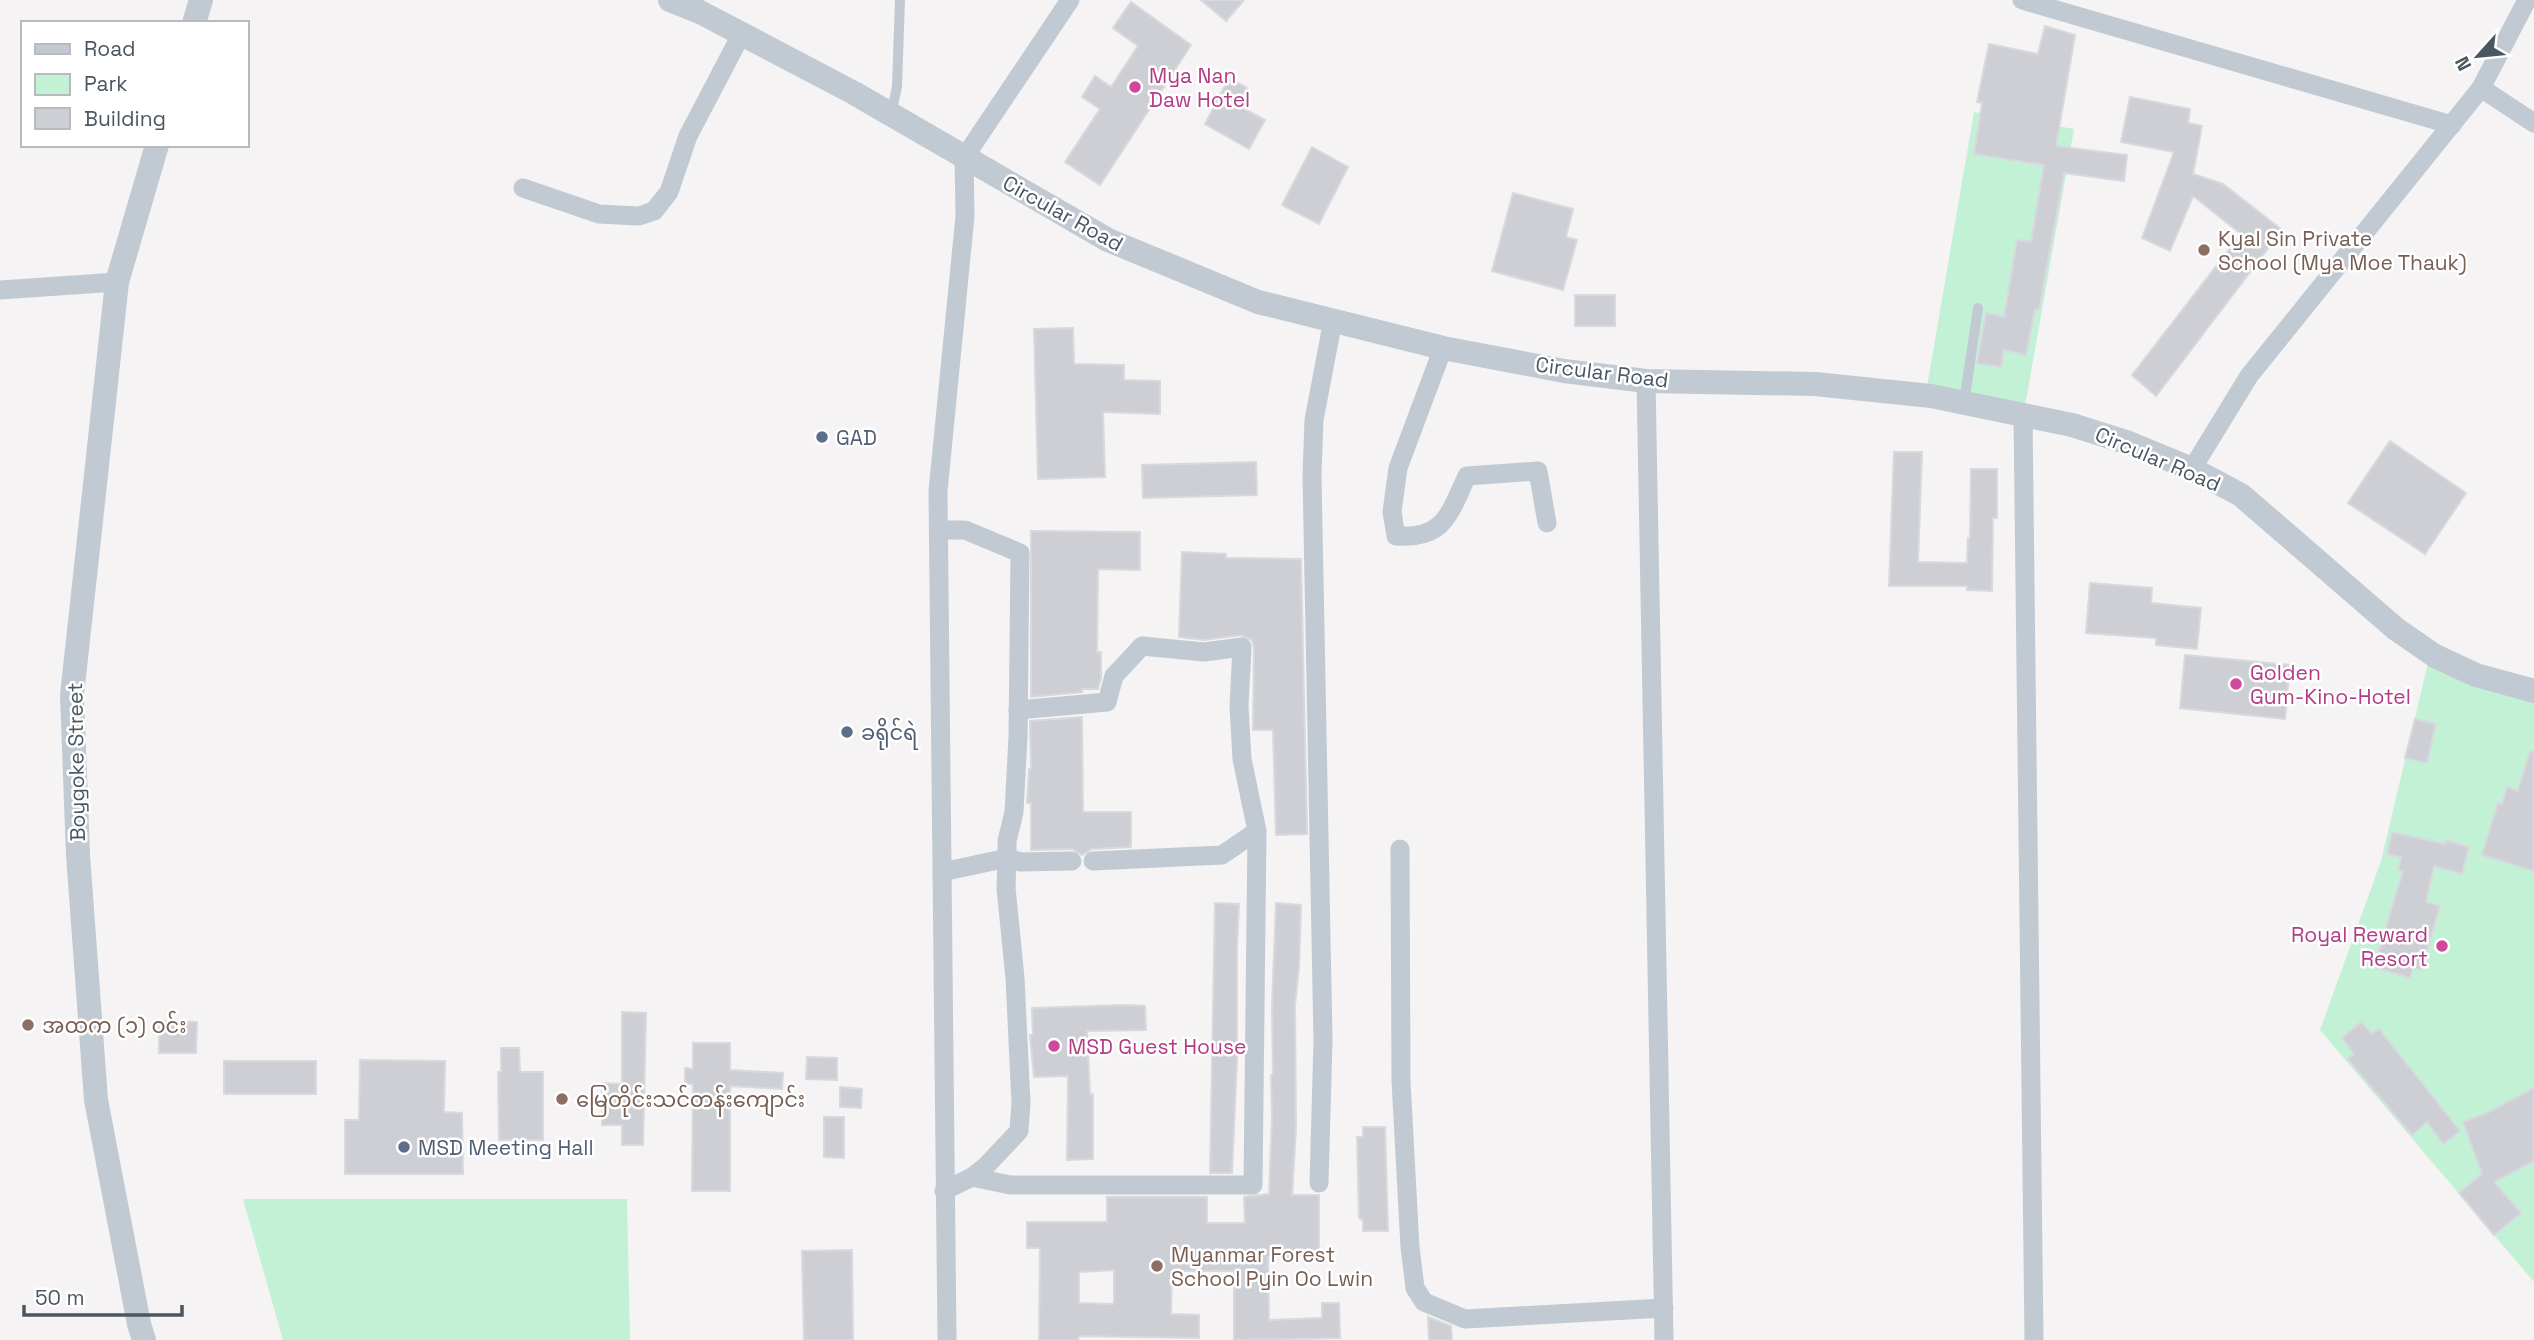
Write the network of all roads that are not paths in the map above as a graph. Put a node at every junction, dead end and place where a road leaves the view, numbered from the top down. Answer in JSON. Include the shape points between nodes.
{"nodes":[{"id":1,"x":201,"y":0,"type":"edge"},
{"id":2,"x":670,"y":0,"type":"edge"},
{"id":3,"x":900,"y":0,"type":"edge"},
{"id":4,"x":1070,"y":0,"type":"edge"},
{"id":5,"x":2022,"y":0,"type":"edge"},
{"id":6,"x":2527,"y":0,"type":"edge"},
{"id":7,"x":195,"y":21,"type":"edge"},
{"id":8,"x":742,"y":33,"type":"junction"},
{"id":9,"x":2481,"y":88,"type":"junction"},
{"id":10,"x":890,"y":115,"type":"junction"},
{"id":11,"x":2534,"y":123,"type":"edge"},
{"id":12,"x":2452,"y":125,"type":"junction"},
{"id":13,"x":156,"y":147,"type":"edge"},
{"id":14,"x":964,"y":158,"type":"junction"},
{"id":15,"x":523,"y":188,"type":"dead end"},
{"id":16,"x":117,"y":282,"type":"junction"},
{"id":17,"x":0,"y":290,"type":"edge"},
{"id":18,"x":1978,"y":308,"type":"dead end"},
{"id":19,"x":1333,"y":320,"type":"junction"},
{"id":20,"x":1443,"y":348,"type":"junction"},
{"id":21,"x":1646,"y":381,"type":"junction"},
{"id":22,"x":1964,"y":403,"type":"junction"},
{"id":23,"x":2023,"y":415,"type":"junction"},
{"id":24,"x":2192,"y":468,"type":"junction"},
{"id":25,"x":1547,"y":523,"type":"dead end"},
{"id":26,"x":939,"y":530,"type":"junction"},
{"id":27,"x":2534,"y":691,"type":"edge"},
{"id":28,"x":1018,"y":710,"type":"junction"},
{"id":29,"x":1257,"y":831,"type":"junction"},
{"id":30,"x":1400,"y":849,"type":"dead end"},
{"id":31,"x":1007,"y":858,"type":"junction"},
{"id":32,"x":1072,"y":861,"type":"dead end"},
{"id":33,"x":1093,"y":861,"type":"dead end"},
{"id":34,"x":942,"y":872,"type":"junction"},
{"id":35,"x":972,"y":1177,"type":"junction"},
{"id":36,"x":1320,"y":1183,"type":"dead end"},
{"id":37,"x":944,"y":1191,"type":"junction"},
{"id":38,"x":1664,"y":1308,"type":"junction"},
{"id":39,"x":144,"y":1340,"type":"edge"},
{"id":40,"x":947,"y":1340,"type":"edge"},
{"id":41,"x":1664,"y":1340,"type":"edge"},
{"id":42,"x":2034,"y":1340,"type":"edge"}],
"edges":[{"from":1,"to":7,"type":"street"},
{"from":2,"to":8,"type":"street","name":"Circular Road"},
{"from":3,"to":10,"type":"lane","via":[[897,87]]},
{"from":4,"to":14,"type":"street"},
{"from":5,"to":12,"type":"street"},
{"from":6,"to":9,"type":"street"},
{"from":8,"to":10,"type":"street","name":"Circular Road"},
{"from":8,"to":15,"type":"street","via":[[688,136],[669,192],[654,211],[639,216],[599,214]]},
{"from":9,"to":11,"type":"street"},
{"from":9,"to":12,"type":"street"},
{"from":10,"to":14,"type":"street","name":"Circular Road"},
{"from":12,"to":24,"type":"street","via":[[2249,376]]},
{"from":13,"to":16,"type":"street","name":"Boygoke Street"},
{"from":14,"to":19,"type":"street","name":"Circular Road","via":[[1108,240],[1167,267],[1258,302]]},
{"from":14,"to":26,"type":"street","via":[[965,216],[938,491]]},
{"from":16,"to":17,"type":"street"},
{"from":16,"to":39,"type":"street","name":"Boygoke Street","via":[[72,695],[96,1100]]},
{"from":18,"to":22,"type":"lane"},
{"from":19,"to":20,"type":"street","name":"Circular Road"},
{"from":19,"to":36,"type":"street","via":[[1314,421],[1312,475],[1324,1041]]},
{"from":20,"to":21,"type":"street","name":"Circular Road"},
{"from":20,"to":25,"type":"street","via":[[1398,468],[1392,512],[1396,536],[1416,537],[1446,522],[1467,476],[1538,471]]},
{"from":21,"to":22,"type":"street","name":"Circular Road","via":[[1815,384]]},
{"from":21,"to":38,"type":"street"},
{"from":22,"to":23,"type":"street","name":"Circular Road"},
{"from":23,"to":24,"type":"street","name":"Circular Road","via":[[2073,425]]},
{"from":23,"to":42,"type":"street"},
{"from":24,"to":27,"type":"street","name":"Circular Road","via":[[2241,495],[2396,629],[2435,656],[2476,675]]},
{"from":26,"to":28,"type":"street","via":[[965,530],[1020,553]]},
{"from":26,"to":34,"type":"street"},
{"from":28,"to":29,"type":"street","via":[[1107,702],[1114,676],[1142,646],[1204,652],[1242,647],[1242,759]]},
{"from":28,"to":31,"type":"street","via":[[1014,812]]},
{"from":29,"to":33,"type":"street","via":[[1222,855]]},
{"from":29,"to":35,"type":"street","via":[[1253,1185],[1010,1185]]},
{"from":30,"to":38,"type":"street","via":[[1401,1081],[1415,1288],[1424,1302],[1465,1319]]},
{"from":31,"to":32,"type":"street"},
{"from":31,"to":34,"type":"street"},
{"from":31,"to":35,"type":"street","via":[[1019,1131]]},
{"from":34,"to":37,"type":"street"},
{"from":35,"to":37,"type":"street"},
{"from":37,"to":40,"type":"street"},
{"from":38,"to":41,"type":"street"}]}
